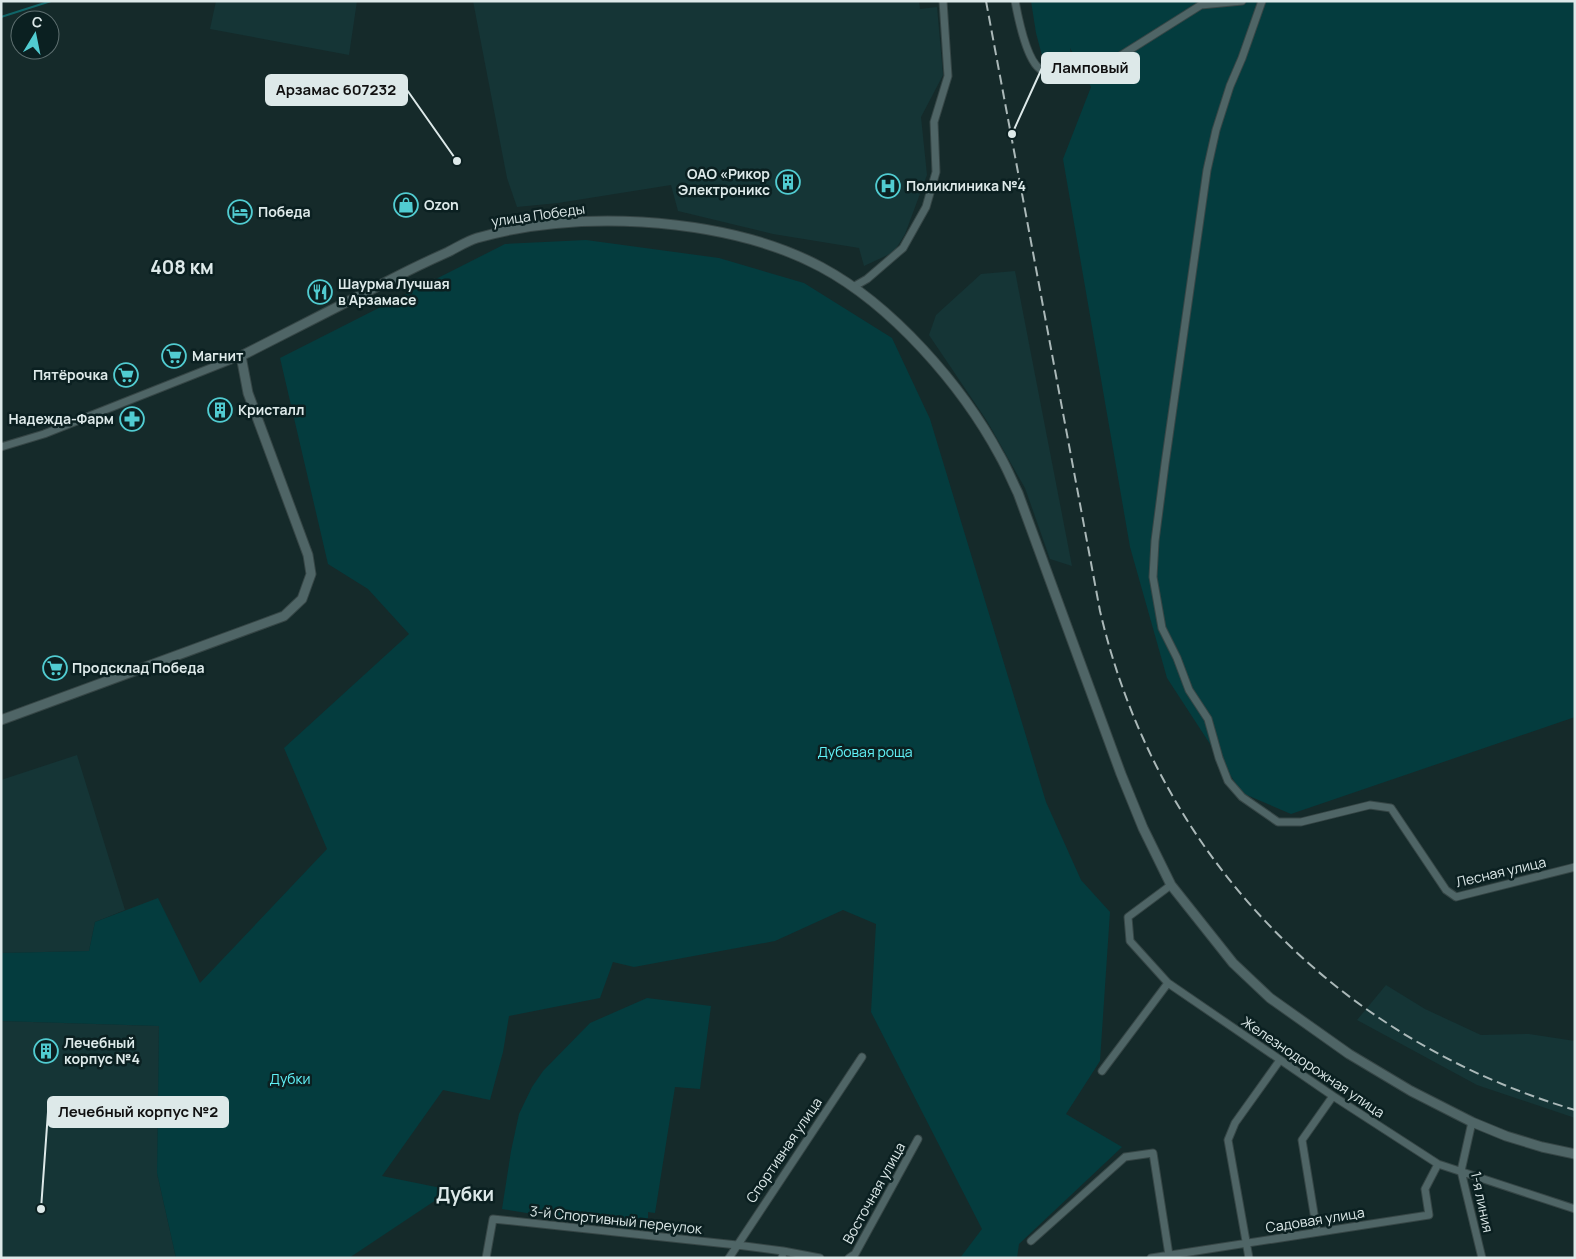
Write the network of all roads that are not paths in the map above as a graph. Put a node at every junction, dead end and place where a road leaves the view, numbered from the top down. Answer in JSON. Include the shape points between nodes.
{"nodes":[{"id":1,"x":943,"y":1,"type":"edge"},
{"id":2,"x":1015,"y":1,"type":"edge"},
{"id":3,"x":1242,"y":1,"type":"edge"},
{"id":4,"x":1262,"y":1,"type":"edge"},
{"id":5,"x":853,"y":287,"type":"junction"},
{"id":6,"x":241,"y":356,"type":"junction"},
{"id":7,"x":1,"y":447,"type":"edge"},
{"id":8,"x":1,"y":720,"type":"edge"},
{"id":9,"x":1575,"y":867,"type":"edge"},
{"id":10,"x":1171,"y":885,"type":"junction"},
{"id":11,"x":1168,"y":983,"type":"junction"},
{"id":12,"x":862,"y":1057,"type":"dead end"},
{"id":13,"x":1280,"y":1060,"type":"junction"},
{"id":14,"x":1102,"y":1071,"type":"dead end"},
{"id":15,"x":1333,"y":1096,"type":"junction"},
{"id":16,"x":1472,"y":1122,"type":"junction"},
{"id":17,"x":918,"y":1139,"type":"dead end"},
{"id":18,"x":1575,"y":1154,"type":"edge"},
{"id":19,"x":1438,"y":1164,"type":"junction"},
{"id":20,"x":1462,"y":1171,"type":"junction"},
{"id":21,"x":1575,"y":1209,"type":"edge"},
{"id":22,"x":1317,"y":1232,"type":"junction"},
{"id":23,"x":1031,"y":1241,"type":"dead end"},
{"id":24,"x":1247,"y":1243,"type":"junction"},
{"id":25,"x":737,"y":1245,"type":"junction"},
{"id":26,"x":783,"y":1254,"type":"edge"},
{"id":27,"x":1169,"y":1255,"type":"junction"},
{"id":28,"x":486,"y":1258,"type":"edge"},
{"id":29,"x":729,"y":1258,"type":"edge"},
{"id":30,"x":820,"y":1258,"type":"edge"},
{"id":31,"x":849,"y":1258,"type":"edge"},
{"id":32,"x":1151,"y":1258,"type":"edge"},
{"id":33,"x":1249,"y":1258,"type":"edge"},
{"id":34,"x":1482,"y":1258,"type":"edge"}],
"edges":[{"from":1,"to":5,"type":"street","via":[[948,76],[934,122],[936,172],[926,207],[903,248]]},
{"from":2,"to":3,"type":"street","via":[[1021,31],[1034,61],[1047,72],[1102,68],[1201,5]]},
{"from":4,"to":9,"type":"street","name":"Лесная улица","via":[[1230,86],[1207,170],[1155,541],[1153,578],[1162,628],[1189,690],[1208,719],[1228,781],[1242,797],[1278,822],[1301,822],[1370,805],[1391,808],[1446,890],[1456,897]]},
{"from":5,"to":6,"type":"street","name":"улица Победы","via":[[799,256],[741,236],[678,224],[606,220],[543,225],[475,239]]},
{"from":5,"to":10,"type":"street","name":"улица Победы","via":[[891,317],[928,355],[970,407],[1000,456],[1018,493],[1133,806]]},
{"from":6,"to":7,"type":"street","via":[[44,434]]},
{"from":6,"to":8,"type":"street","via":[[248,393],[308,555],[311,574],[302,599],[284,616]]},
{"from":10,"to":11,"type":"street","name":"Железнодорожная улица","via":[[1128,917],[1130,941]]},
{"from":10,"to":16,"type":"street","name":"улица Победы","via":[[1233,963],[1270,998],[1349,1054]]},
{"from":11,"to":13,"type":"street","name":"Железнодорожная улица"},
{"from":11,"to":14,"type":"street"},
{"from":12,"to":25,"type":"street","name":"Спортивная улица"},
{"from":13,"to":15,"type":"street","name":"Железнодорожная улица"},
{"from":13,"to":24,"type":"street","via":[[1235,1123],[1228,1140]]},
{"from":15,"to":19,"type":"street","name":"Железнодорожная улица"},
{"from":15,"to":22,"type":"street","via":[[1302,1140]]},
{"from":16,"to":18,"type":"street","name":"улица Победы","via":[[1524,1141]]},
{"from":16,"to":20,"type":"street","name":"1-я линия"},
{"from":17,"to":31,"type":"street","name":"Восточная улица","via":[[855,1254]]},
{"from":19,"to":20,"type":"street","name":"Железнодорожная улица"},
{"from":19,"to":22,"type":"street","name":"Садовая улица","via":[[1426,1189],[1429,1215]]},
{"from":20,"to":21,"type":"street","name":"Железнодорожная улица"},
{"from":20,"to":34,"type":"street","name":"1-я линия"},
{"from":22,"to":24,"type":"street","name":"Садовая улица"},
{"from":23,"to":27,"type":"street","via":[[1125,1157],[1153,1153]]},
{"from":24,"to":27,"type":"street","name":"Садовая улица"},
{"from":24,"to":33,"type":"street"},
{"from":25,"to":26,"type":"street"},
{"from":25,"to":28,"type":"street","name":"3-й Спортивный переулок","via":[[493,1220]]},
{"from":25,"to":29,"type":"street","name":"Спортивная улица"},
{"from":26,"to":30,"type":"street"},
{"from":27,"to":32,"type":"street","name":"Садовая улица"}]}
